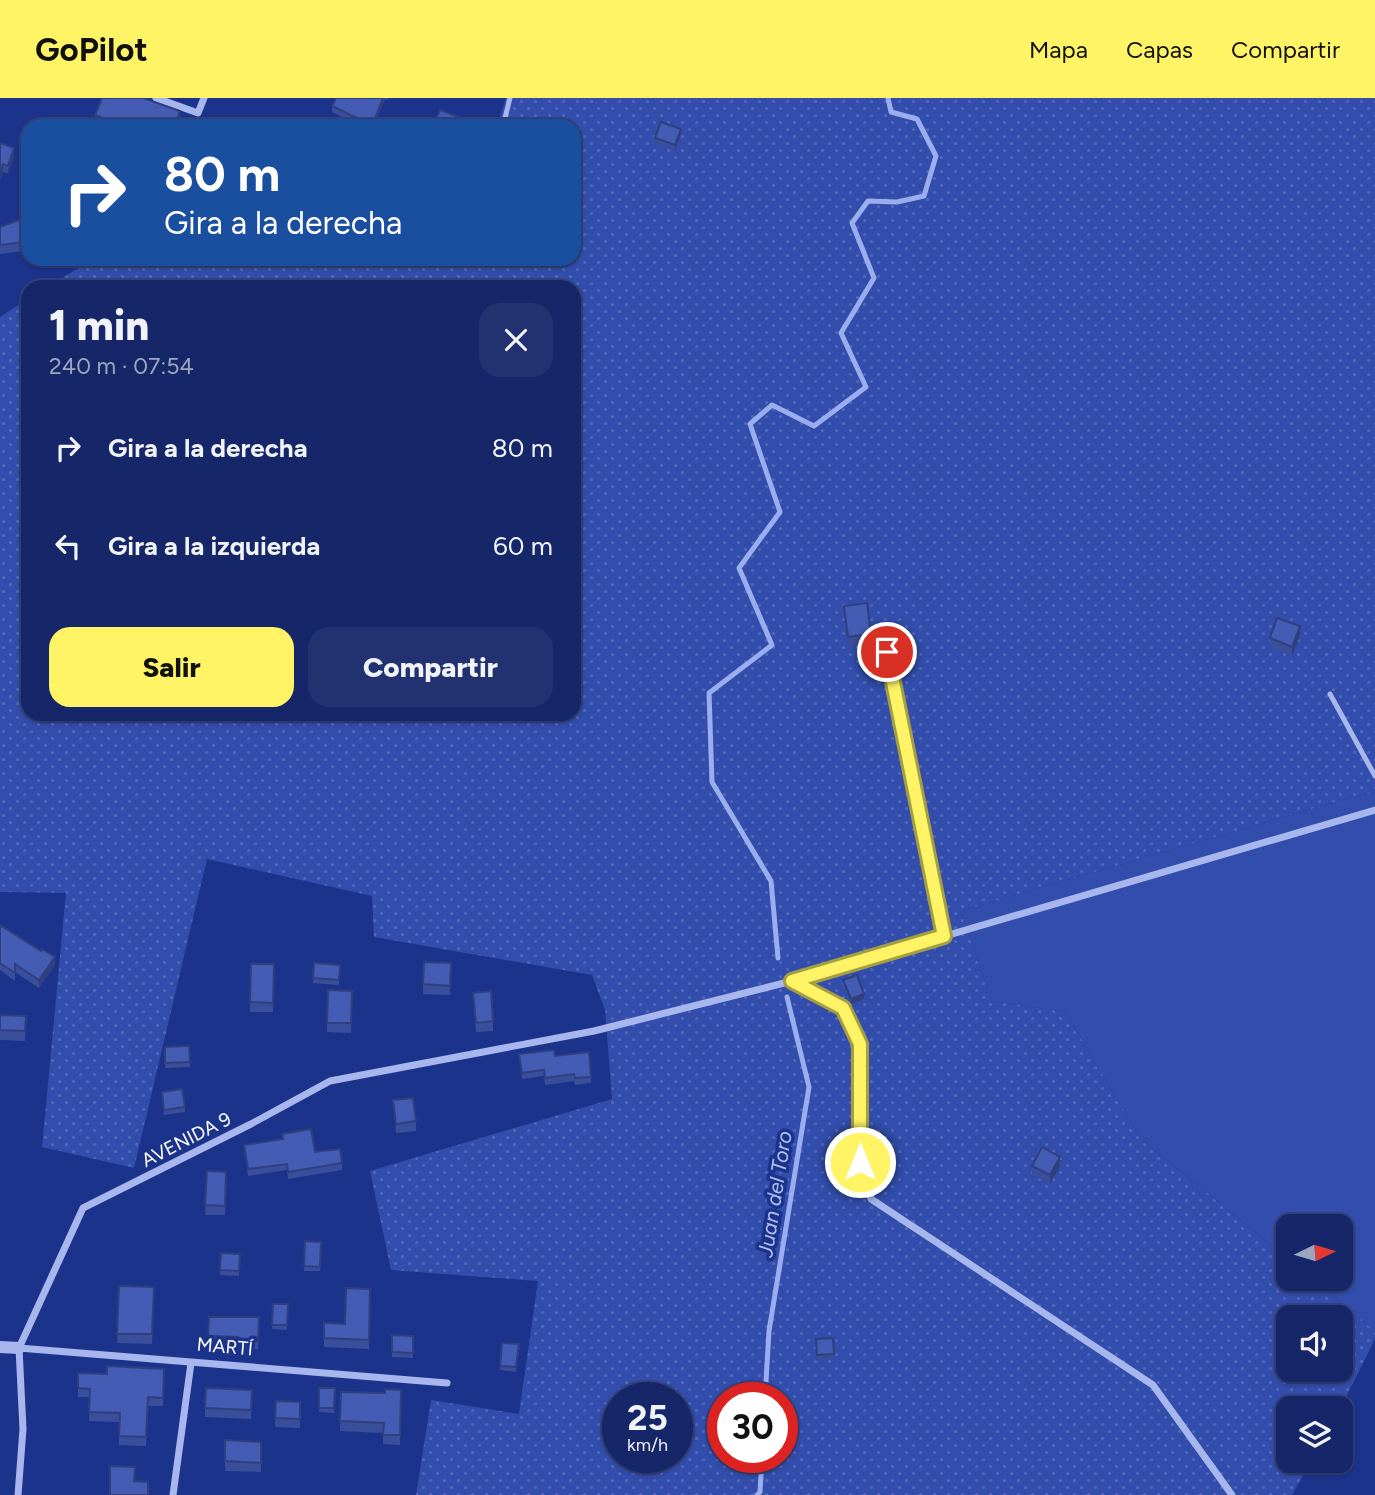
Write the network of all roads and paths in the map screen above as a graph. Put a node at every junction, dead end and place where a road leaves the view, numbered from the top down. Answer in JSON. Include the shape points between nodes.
{"nodes":[{"id":1,"x":156,"y":98,"type":"edge"},
{"id":2,"x":204,"y":98,"type":"edge"},
{"id":3,"x":510,"y":98,"type":"edge"},
{"id":4,"x":505,"y":119,"type":"edge"},
{"id":5,"x":882,"y":626,"type":"dead end"},
{"id":6,"x":1330,"y":694,"type":"dead end"},
{"id":7,"x":1375,"y":776,"type":"edge"},
{"id":8,"x":1375,"y":808,"type":"edge"},
{"id":9,"x":944,"y":936,"type":"junction"},
{"id":10,"x":792,"y":981,"type":"junction"},
{"id":11,"x":0,"y":1347,"type":"edge"},
{"id":12,"x":19,"y":1348,"type":"junction"},
{"id":13,"x":191,"y":1363,"type":"junction"},
{"id":14,"x":447,"y":1383,"type":"dead end"},
{"id":15,"x":18,"y":1495,"type":"edge"},
{"id":16,"x":173,"y":1495,"type":"edge"},
{"id":17,"x":1232,"y":1495,"type":"edge"}],
"edges":[{"from":1,"to":2,"type":"street","via":[[198,113]]},
{"from":3,"to":4,"type":"lane"},
{"from":5,"to":9,"type":"lane"},
{"from":6,"to":7,"type":"lane"},
{"from":8,"to":9,"type":"street","name":"AVENIDA 9"},
{"from":9,"to":10,"type":"street","name":"AVENIDA 9"},
{"from":10,"to":12,"type":"street","name":"AVENIDA 9","via":[[594,1031],[330,1081],[83,1209]]},
{"from":10,"to":17,"type":"street","via":[[843,1008],[860,1044],[860,1162],[871,1199],[1153,1385]]},
{"from":11,"to":12,"type":"street","name":"MARTÍ"},
{"from":12,"to":13,"type":"street","name":"MARTÍ"},
{"from":12,"to":15,"type":"street","name":"AVENIDA 9","via":[[23,1429]]},
{"from":13,"to":14,"type":"street","name":"MARTÍ"},
{"from":13,"to":16,"type":"street"}]}
